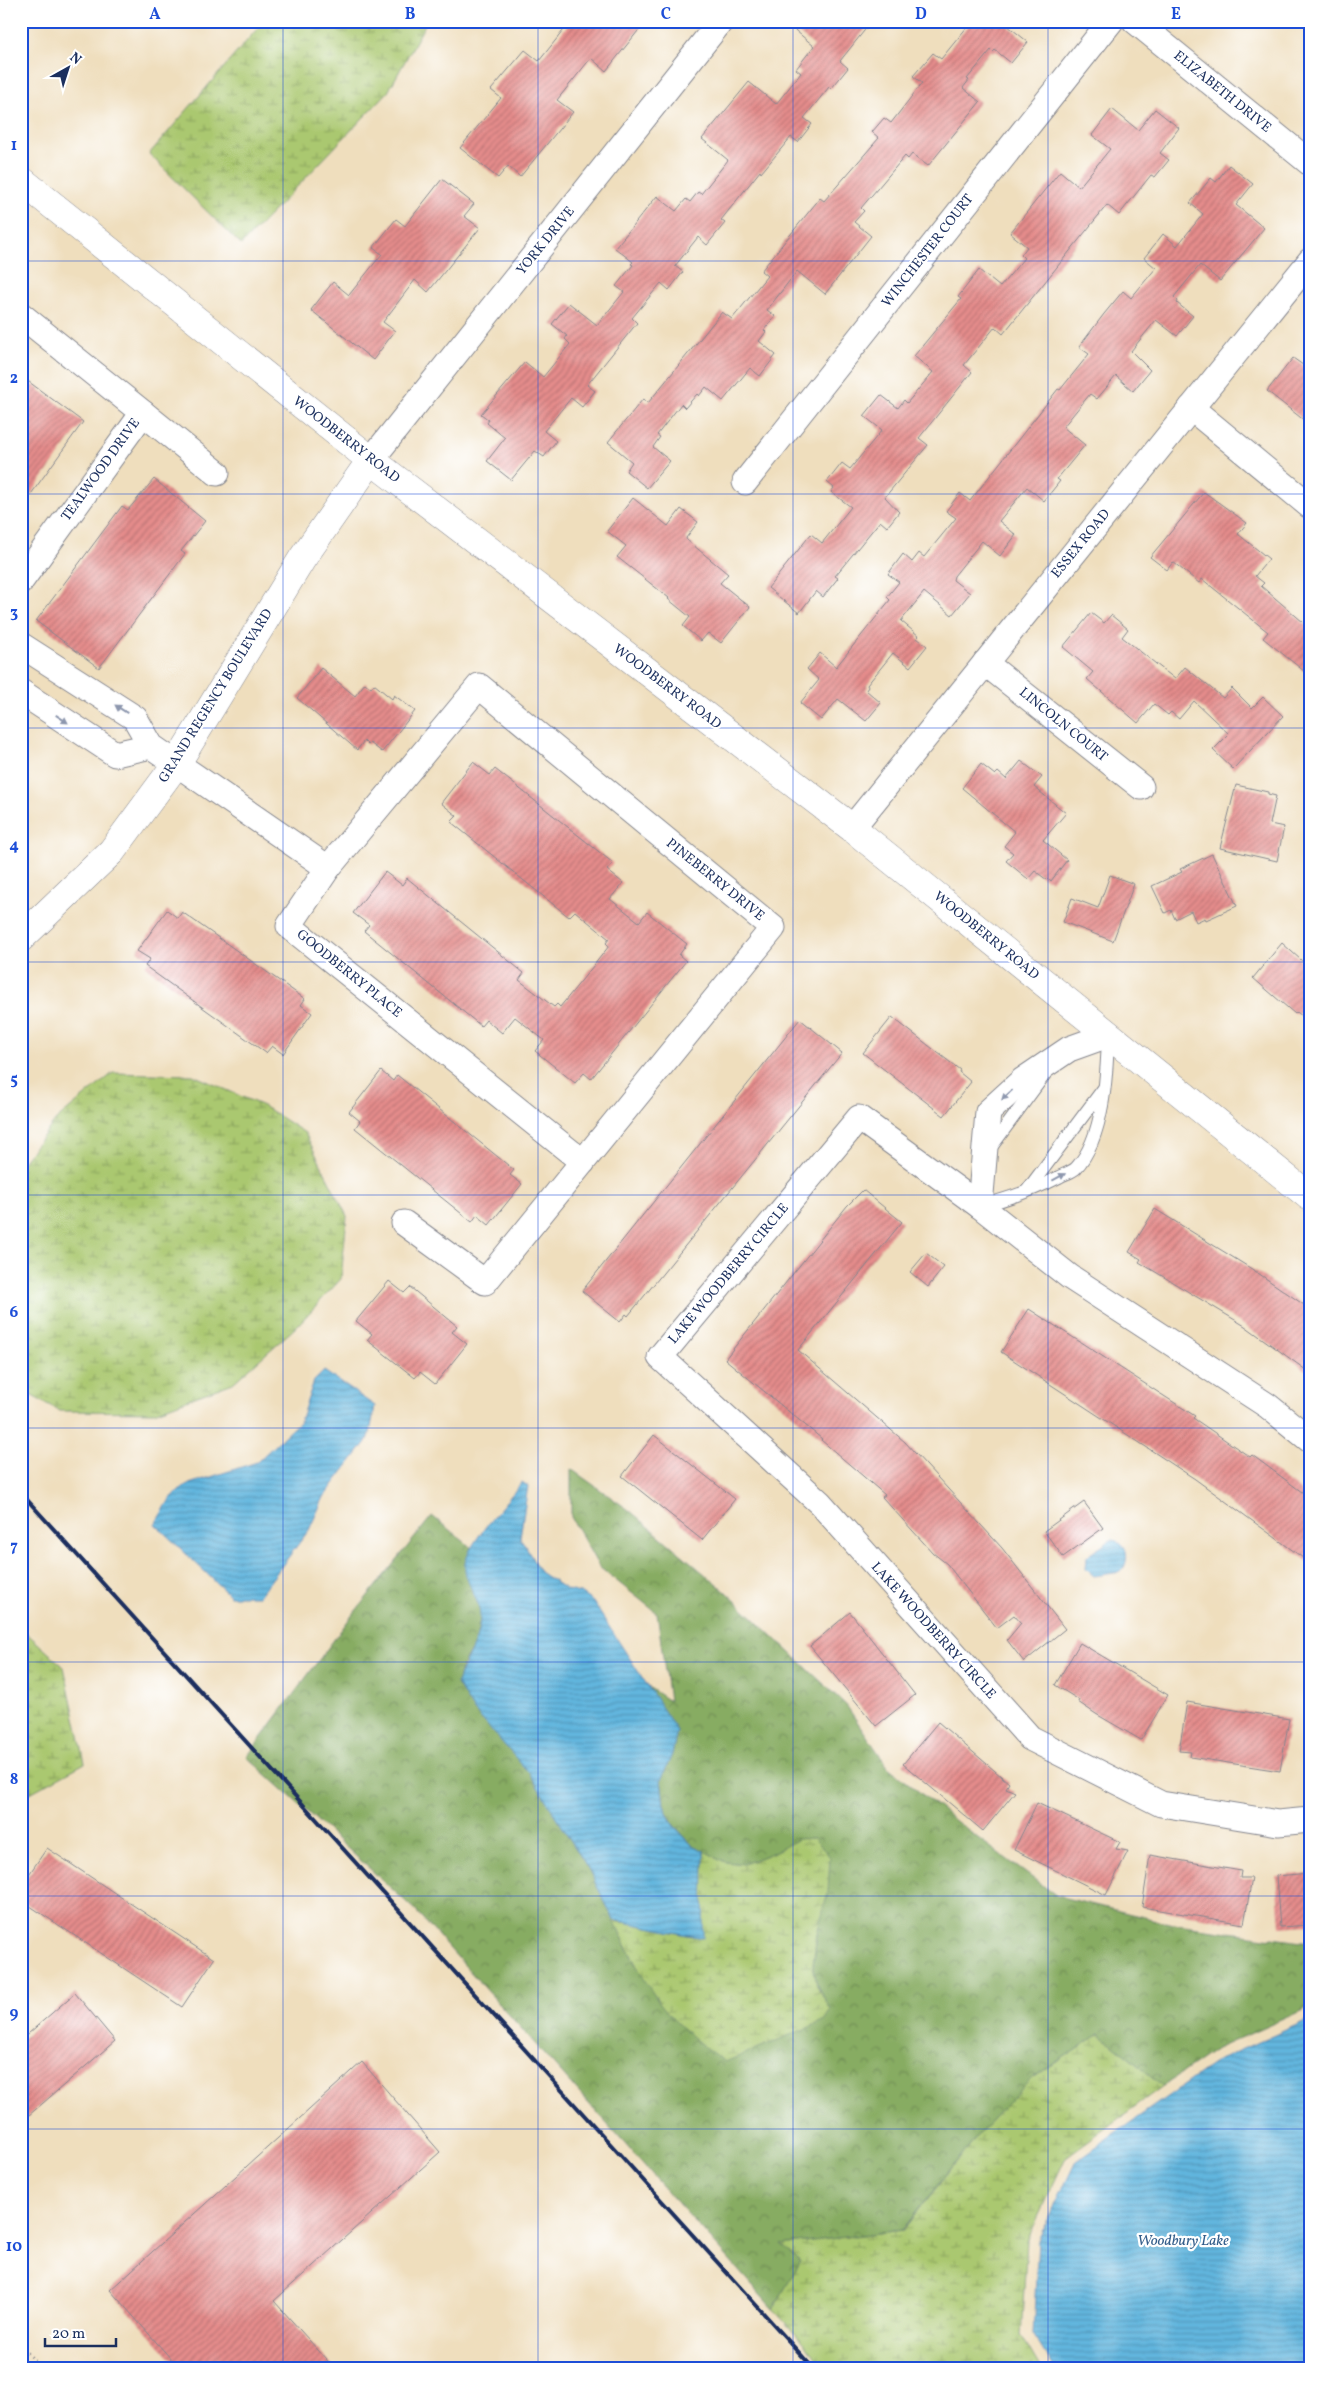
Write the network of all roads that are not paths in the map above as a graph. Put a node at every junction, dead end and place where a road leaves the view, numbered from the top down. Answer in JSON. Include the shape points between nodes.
{"nodes":[{"id":1,"x":721,"y":21,"type":"edge"},
{"id":2,"x":1111,"y":21,"type":"edge"},
{"id":3,"x":1135,"y":21,"type":"edge"},
{"id":4,"x":1310,"y":163,"type":"edge"},
{"id":5,"x":21,"y":180,"type":"edge"},
{"id":6,"x":1310,"y":261,"type":"edge"},
{"id":7,"x":21,"y":315,"type":"edge"},
{"id":8,"x":1191,"y":408,"type":"junction"},
{"id":9,"x":143,"y":413,"type":"junction"},
{"id":10,"x":371,"y":460,"type":"junction"},
{"id":11,"x":217,"y":473,"type":"dead end"},
{"id":12,"x":746,"y":482,"type":"dead end"},
{"id":13,"x":1310,"y":506,"type":"edge"},
{"id":14,"x":21,"y":581,"type":"edge"},
{"id":15,"x":21,"y":645,"type":"edge"},
{"id":16,"x":985,"y":663,"type":"junction"},
{"id":17,"x":21,"y":692,"type":"edge"},
{"id":18,"x":151,"y":746,"type":"junction"},
{"id":19,"x":177,"y":763,"type":"junction"},
{"id":20,"x":1141,"y":787,"type":"dead end"},
{"id":21,"x":852,"y":828,"type":"junction"},
{"id":22,"x":328,"y":868,"type":"junction"},
{"id":23,"x":21,"y":938,"type":"edge"},
{"id":24,"x":1108,"y":1035,"type":"junction"},
{"id":25,"x":1104,"y":1088,"type":"junction"},
{"id":26,"x":583,"y":1162,"type":"junction"},
{"id":27,"x":1026,"y":1192,"type":"junction"},
{"id":28,"x":1310,"y":1197,"type":"edge"},
{"id":29,"x":980,"y":1206,"type":"junction"},
{"id":30,"x":404,"y":1223,"type":"dead end"},
{"id":31,"x":1310,"y":1440,"type":"edge"},
{"id":32,"x":1310,"y":1820,"type":"edge"}],
"edges":[{"from":1,"to":10,"type":"street","name":"YORK DRIVE"},
{"from":2,"to":12,"type":"street","name":"WINCHESTER COURT"},
{"from":3,"to":4,"type":"street","name":"ELIZABETH DRIVE"},
{"from":5,"to":10,"type":"street","name":"WOODBERRY ROAD"},
{"from":6,"to":8,"type":"street","name":"ESSEX ROAD"},
{"from":7,"to":9,"type":"street","name":"TEALWOOD DRIVE"},
{"from":8,"to":13,"type":"street"},
{"from":8,"to":16,"type":"street","name":"ESSEX ROAD"},
{"from":9,"to":11,"type":"street"},
{"from":9,"to":14,"type":"street","name":"TEALWOOD DRIVE"},
{"from":10,"to":19,"type":"street","name":"GRAND REGENCY BOULEVARD","via":[[302,559]]},
{"from":10,"to":21,"type":"street","name":"WOODBERRY ROAD"},
{"from":18,"to":15,"type":"street","one_way":true,"via":[[135,718]]},
{"from":16,"to":20,"type":"street","name":"LINCOLN COURT"},
{"from":16,"to":21,"type":"street","name":"ESSEX ROAD"},
{"from":17,"to":18,"type":"street","one_way":true,"via":[[115,754]]},
{"from":18,"to":19,"type":"street"},
{"from":19,"to":22,"type":"street"},
{"from":19,"to":23,"type":"street","name":"GRAND REGENCY BOULEVARD","via":[[112,850]]},
{"from":21,"to":24,"type":"street","name":"WOODBERRY ROAD"},
{"from":22,"to":26,"type":"street","name":"GOODBERRY PLACE","via":[[289,926]]},
{"from":22,"to":26,"type":"street","name":"PINEBERRY DRIVE","via":[[479,686],[773,928]]},
{"from":24,"to":25,"type":"lane"},
{"from":24,"to":28,"type":"street","name":"WOODBERRY ROAD"},
{"from":24,"to":29,"type":"street","one_way":true,"via":[[1068,1049],[1023,1080],[988,1112]]},
{"from":25,"to":27,"type":"lane"},
{"from":27,"to":25,"type":"lane","one_way":true,"via":[[1076,1168],[1093,1139]]},
{"from":26,"to":30,"type":"street","name":"PINEBERRY DRIVE","via":[[485,1282]]},
{"from":27,"to":29,"type":"lane"},
{"from":29,"to":31,"type":"street","name":"LAKE WOODBERRY CIRCLE","via":[[1070,1277],[1268,1406]]},
{"from":29,"to":32,"type":"street","name":"LAKE WOODBERRY CIRCLE","via":[[859,1118],[660,1357],[820,1503],[1030,1738],[1161,1804],[1278,1823]]}]}
